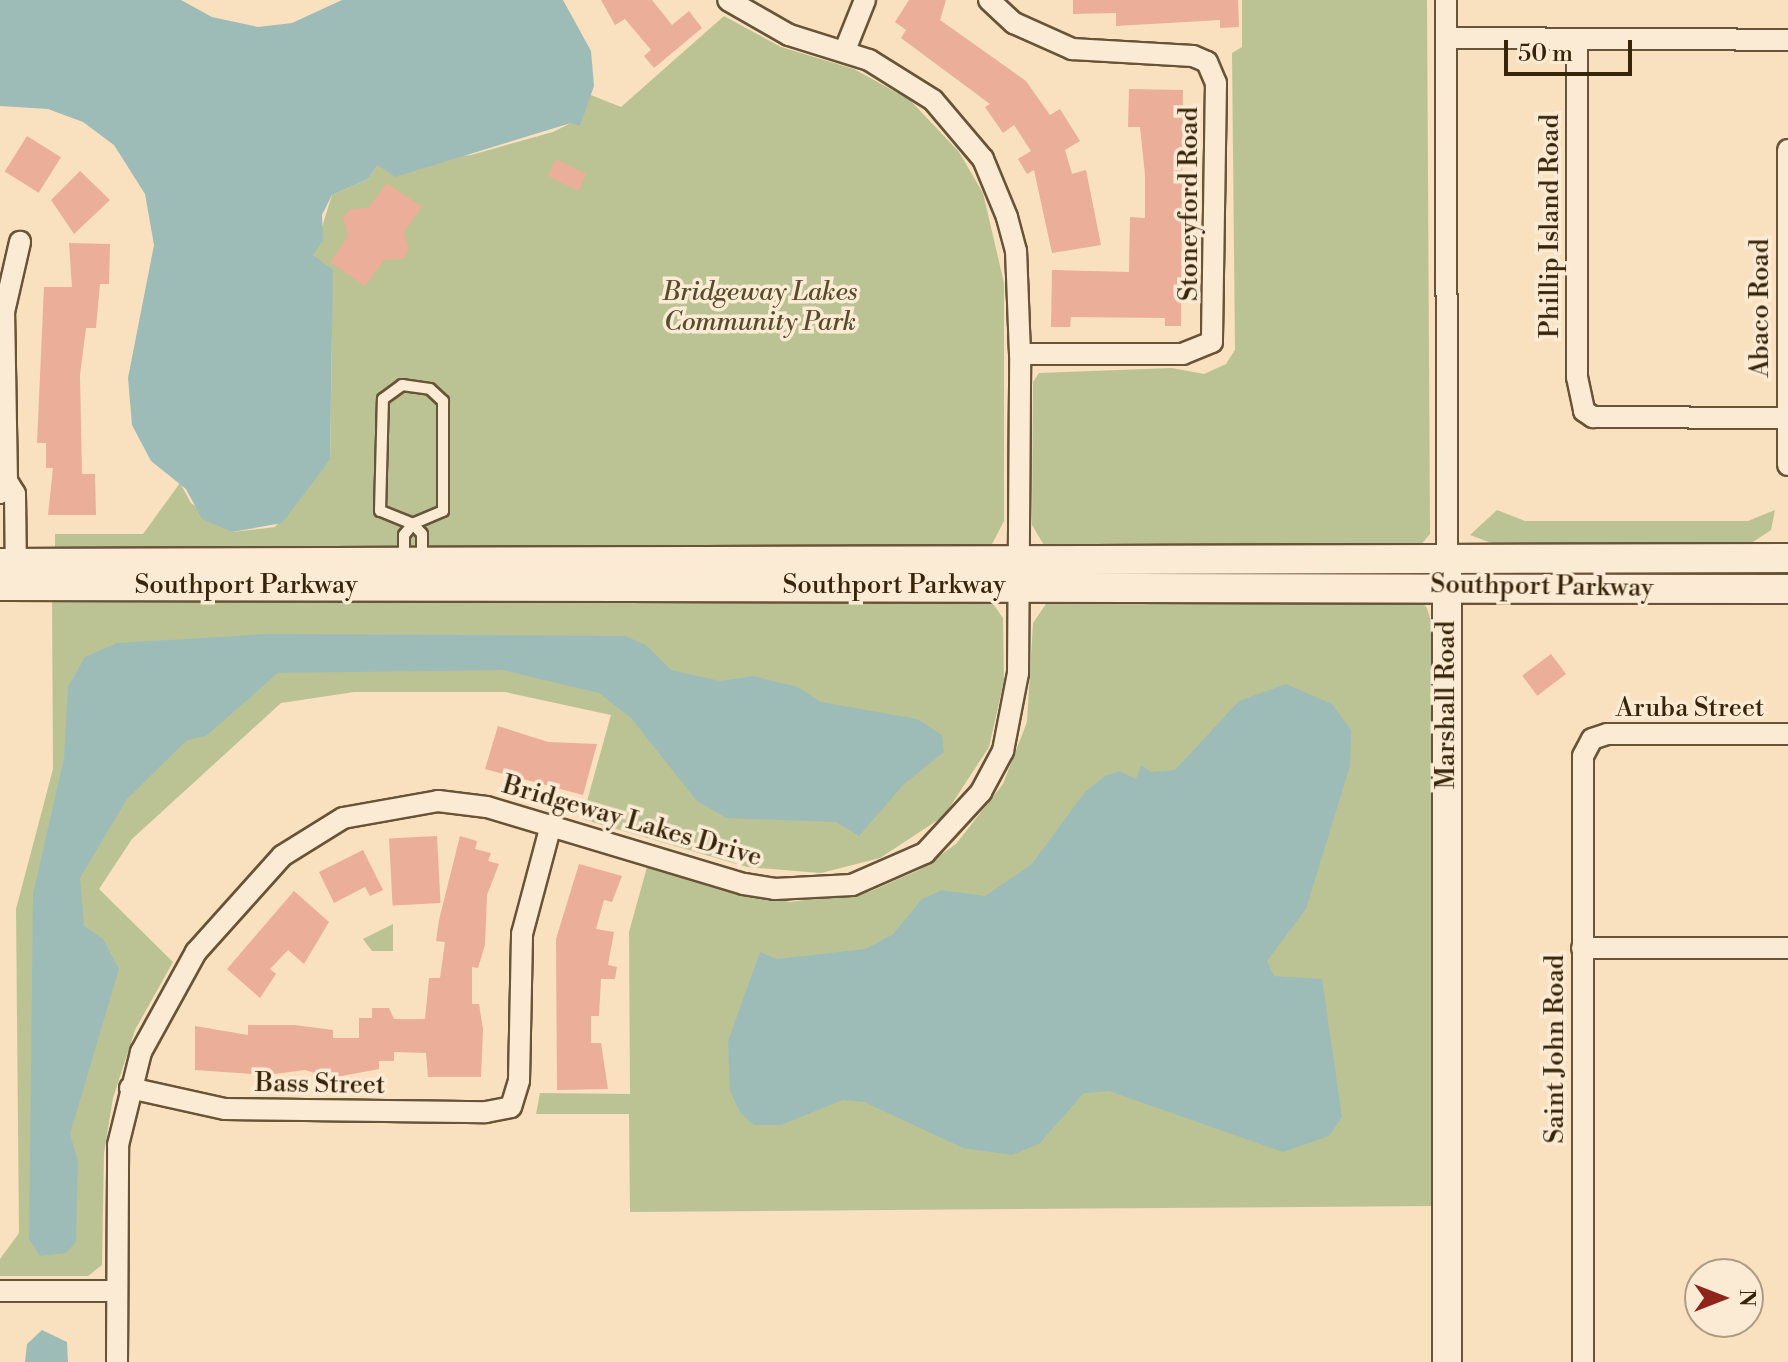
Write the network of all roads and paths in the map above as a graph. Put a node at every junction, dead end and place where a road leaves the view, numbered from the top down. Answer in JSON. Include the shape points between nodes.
{"nodes":[{"id":1,"x":728,"y":0,"type":"edge"},
{"id":2,"x":865,"y":0,"type":"edge"},
{"id":3,"x":989,"y":0,"type":"edge"},
{"id":4,"x":1446,"y":0,"type":"edge"},
{"id":5,"x":1447,"y":38,"type":"junction"},
{"id":6,"x":1577,"y":40,"type":"junction"},
{"id":7,"x":1788,"y":40,"type":"edge"},
{"id":8,"x":1788,"y":48,"type":"edge"},
{"id":9,"x":845,"y":50,"type":"junction"},
{"id":10,"x":1788,"y":150,"type":"edge"},
{"id":11,"x":20,"y":242,"type":"dead end"},
{"id":12,"x":1020,"y":354,"type":"junction"},
{"id":13,"x":3,"y":413,"type":"edge"},
{"id":14,"x":1787,"y":418,"type":"edge"},
{"id":15,"x":1788,"y":465,"type":"edge"},
{"id":16,"x":3,"y":487,"type":"edge"},
{"id":17,"x":413,"y":524,"type":"junction"},
{"id":18,"x":1788,"y":558,"type":"edge"},
{"id":19,"x":8,"y":574,"type":"edge"},
{"id":20,"x":1447,"y":574,"type":"junction"},
{"id":21,"x":413,"y":575,"type":"junction"},
{"id":22,"x":1018,"y":575,"type":"junction"},
{"id":23,"x":1788,"y":589,"type":"edge"},
{"id":24,"x":1788,"y":734,"type":"edge"},
{"id":25,"x":1592,"y":739,"type":"joint"},
{"id":26,"x":551,"y":825,"type":"junction"},
{"id":27,"x":1582,"y":948,"type":"junction"},
{"id":28,"x":1788,"y":948,"type":"edge"},
{"id":29,"x":130,"y":1088,"type":"junction"},
{"id":30,"x":0,"y":1291,"type":"edge"},
{"id":31,"x":116,"y":1291,"type":"junction"},
{"id":32,"x":117,"y":1362,"type":"edge"},
{"id":33,"x":1447,"y":1362,"type":"edge"},
{"id":34,"x":1583,"y":1362,"type":"edge"}],
"edges":[{"from":1,"to":9,"type":"street","name":"Bridgeway Lakes Drive","via":[[789,35]]},
{"from":2,"to":9,"type":"street"},
{"from":3,"to":12,"type":"street","name":"Stoneyford Road","via":[[1014,23],[1072,49],[1207,62],[1216,83],[1217,327],[1208,347],[1183,354]]},
{"from":4,"to":5,"type":"street","name":"Marshall Road"},
{"from":5,"to":6,"type":"street"},
{"from":5,"to":20,"type":"street","name":"Marshall Road"},
{"from":6,"to":7,"type":"street"},
{"from":6,"to":14,"type":"street","name":"Phillip Island Road","via":[[1577,377],[1584,411],[1593,417]]},
{"from":7,"to":8,"type":"street"},
{"from":9,"to":12,"type":"street","name":"Bridgeway Lakes Drive","via":[[933,100],[983,159],[1016,251]]},
{"from":10,"to":14,"type":"street","name":"Abaco Road"},
{"from":11,"to":13,"type":"street","via":[[4,312]]},
{"from":12,"to":22,"type":"street","name":"Bridgeway Lakes Drive"},
{"from":13,"to":16,"type":"street"},
{"from":14,"to":15,"type":"street","name":"Abaco Road"},
{"from":16,"to":19,"type":"street","via":[[15,494]]},
{"from":17,"to":17,"type":"lane","via":[[443,511],[443,401],[430,389],[402,385],[383,399],[380,511]]},
{"from":17,"to":21,"type":"lane","via":[[404,535]]},
{"from":17,"to":21,"type":"lane","via":[[422,534]]},
{"from":18,"to":20,"type":"street","name":"Southport Parkway"},
{"from":19,"to":21,"type":"street","name":"Southport Parkway"},
{"from":20,"to":22,"type":"street","name":"Southport Parkway"},
{"from":20,"to":23,"type":"street","name":"Southport Parkway"},
{"from":20,"to":33,"type":"street","name":"Marshall Road"},
{"from":21,"to":22,"type":"street","name":"Southport Parkway"},
{"from":22,"to":26,"type":"street","name":"Bridgeway Lakes Drive","via":[[1016,705],[1003,751],[953,827],[894,869],[852,885],[775,889]]},
{"from":24,"to":25,"type":"street","name":"Aruba Street","via":[[1618,734]]},
{"from":25,"to":27,"type":"street","name":"Saint John Road","via":[[1581,768]]},
{"from":26,"to":29,"type":"street","name":"Bridgeway Lakes Drive","via":[[438,801],[378,808],[316,833],[282,856],[196,952],[153,1022]]},
{"from":26,"to":29,"type":"street","name":"Bass Street","via":[[522,934],[519,1080],[511,1107],[486,1112],[225,1109]]},
{"from":27,"to":28,"type":"street"},
{"from":27,"to":34,"type":"street","name":"Saint John Road"},
{"from":29,"to":31,"type":"street","name":"Bridgeway Lakes Drive","via":[[118,1145]]},
{"from":30,"to":31,"type":"street"},
{"from":31,"to":32,"type":"street","name":"Bridgeway Lakes Drive"}]}
